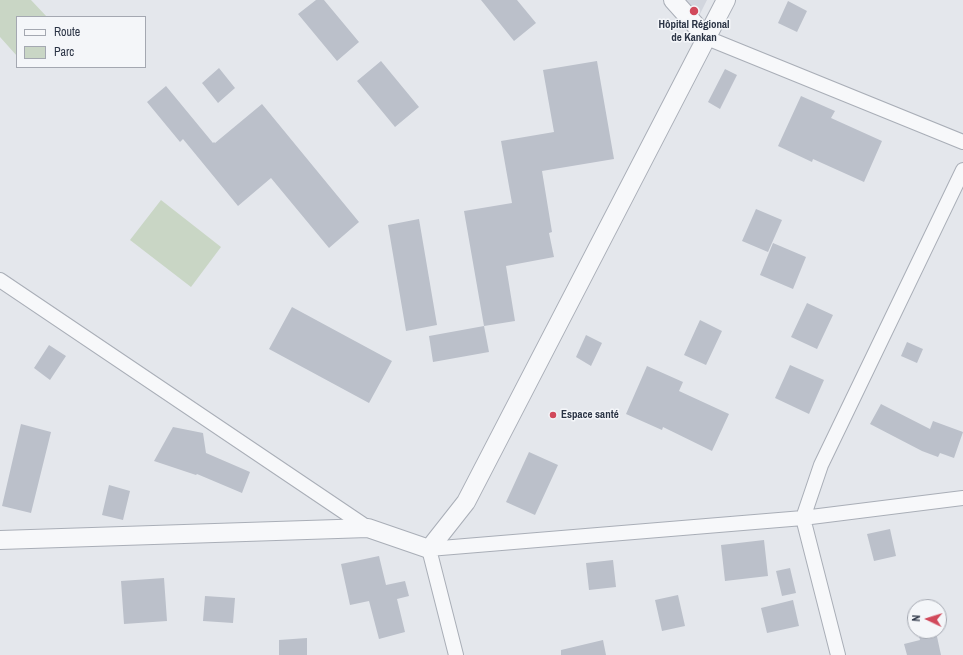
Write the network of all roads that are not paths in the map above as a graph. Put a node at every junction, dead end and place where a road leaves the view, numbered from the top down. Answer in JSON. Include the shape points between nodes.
{"nodes":[{"id":1,"x":673,"y":0,"type":"edge"},
{"id":2,"x":726,"y":0,"type":"edge"},
{"id":3,"x":707,"y":38,"type":"junction"},
{"id":4,"x":963,"y":142,"type":"edge"},
{"id":5,"x":963,"y":170,"type":"edge"},
{"id":6,"x":0,"y":280,"type":"edge"},
{"id":7,"x":963,"y":498,"type":"edge"},
{"id":8,"x":803,"y":518,"type":"junction"},
{"id":9,"x":368,"y":528,"type":"junction"},
{"id":10,"x":0,"y":540,"type":"edge"},
{"id":11,"x":429,"y":549,"type":"junction"},
{"id":12,"x":456,"y":655,"type":"edge"},
{"id":13,"x":838,"y":655,"type":"edge"}],
"edges":[{"from":1,"to":3,"type":"street"},
{"from":2,"to":3,"type":"street"},
{"from":3,"to":4,"type":"street"},
{"from":3,"to":11,"type":"street","via":[[466,502]]},
{"from":5,"to":8,"type":"street","via":[[821,465]]},
{"from":6,"to":9,"type":"street"},
{"from":7,"to":8,"type":"street"},
{"from":8,"to":11,"type":"street"},
{"from":8,"to":13,"type":"street"},
{"from":9,"to":10,"type":"street"},
{"from":9,"to":11,"type":"street"},
{"from":11,"to":12,"type":"street"}]}
